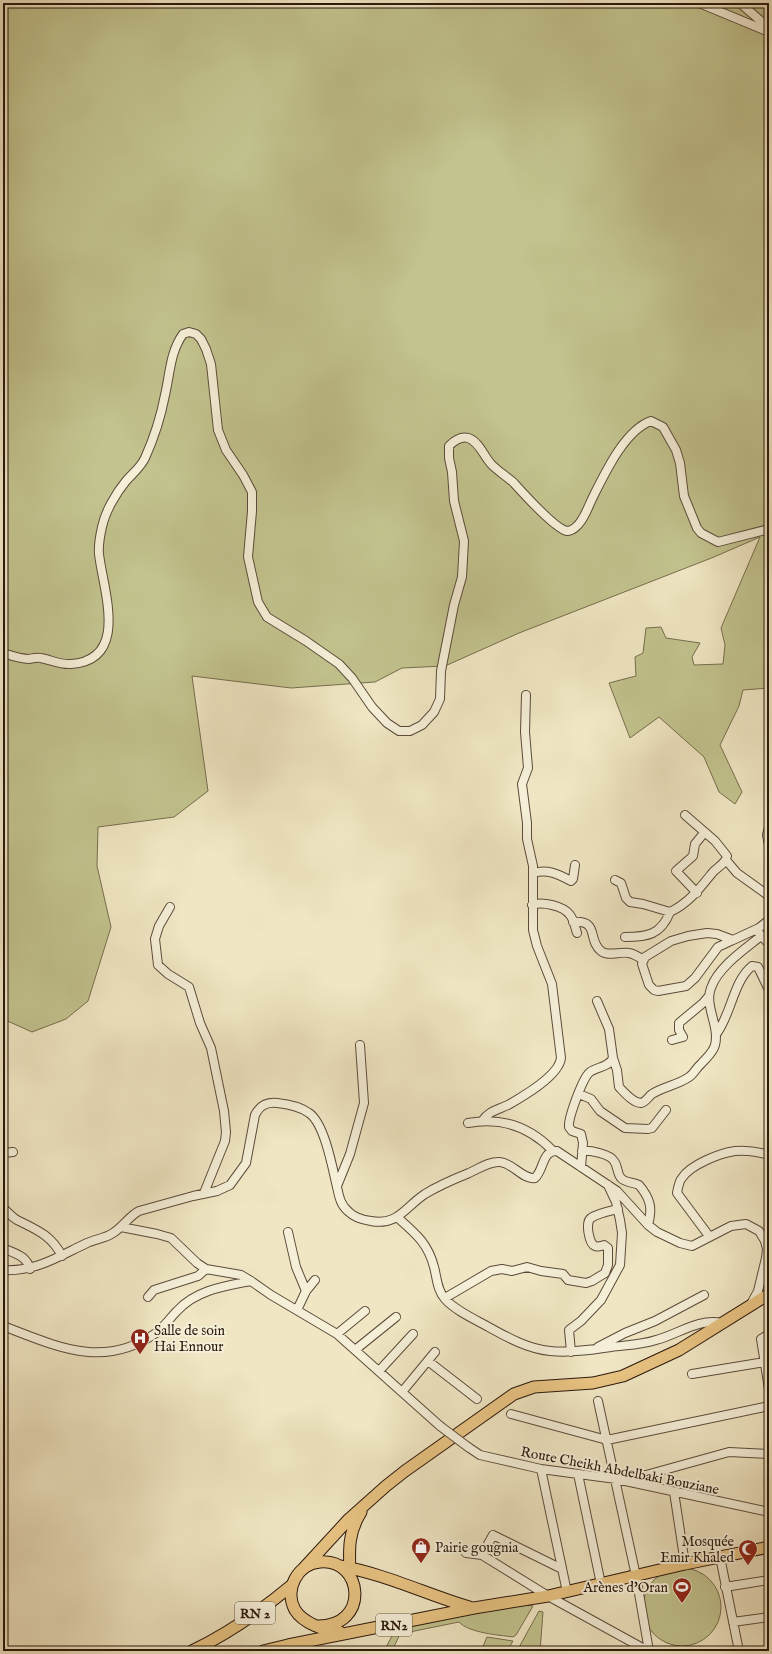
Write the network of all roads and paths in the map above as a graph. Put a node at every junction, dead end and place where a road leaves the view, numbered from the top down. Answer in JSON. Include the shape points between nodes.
{"nodes":[{"id":1,"x":699,"y":3,"type":"edge"},
{"id":2,"x":740,"y":3,"type":"edge"},
{"id":3,"x":769,"y":28,"type":"edge"},
{"id":4,"x":769,"y":32,"type":"edge"},
{"id":5,"x":769,"y":529,"type":"edge"},
{"id":6,"x":3,"y":653,"type":"edge"},
{"id":7,"x":526,"y":695,"type":"dead end"},
{"id":8,"x":685,"y":815,"type":"dead end"},
{"id":9,"x":769,"y":827,"type":"edge"},
{"id":10,"x":704,"y":833,"type":"junction"},
{"id":11,"x":769,"y":845,"type":"edge"},
{"id":12,"x":726,"y":860,"type":"junction"},
{"id":13,"x":575,"y":865,"type":"dead end"},
{"id":14,"x":533,"y":873,"type":"junction"},
{"id":15,"x":616,"y":880,"type":"dead end"},
{"id":16,"x":697,"y":893,"type":"junction"},
{"id":17,"x":769,"y":896,"type":"edge"},
{"id":18,"x":532,"y":905,"type":"junction"},
{"id":19,"x":170,"y":907,"type":"dead end"},
{"id":20,"x":670,"y":912,"type":"junction"},
{"id":21,"x":769,"y":920,"type":"edge"},
{"id":22,"x":573,"y":922,"type":"junction"},
{"id":23,"x":756,"y":929,"type":"junction"},
{"id":24,"x":658,"y":931,"type":"junction"},
{"id":25,"x":577,"y":933,"type":"dead end"},
{"id":26,"x":761,"y":936,"type":"junction"},
{"id":27,"x":625,"y":937,"type":"dead end"},
{"id":28,"x":733,"y":940,"type":"junction"},
{"id":29,"x":664,"y":944,"type":"junction"},
{"id":30,"x":769,"y":944,"type":"edge"},
{"id":31,"x":643,"y":960,"type":"junction"},
{"id":32,"x":769,"y":990,"type":"edge"},
{"id":33,"x":709,"y":996,"type":"junction"},
{"id":34,"x":597,"y":1001,"type":"dead end"},
{"id":35,"x":717,"y":1033,"type":"junction"},
{"id":36,"x":672,"y":1040,"type":"dead end"},
{"id":37,"x":360,"y":1045,"type":"dead end"},
{"id":38,"x":613,"y":1058,"type":"junction"},
{"id":39,"x":579,"y":1094,"type":"junction"},
{"id":40,"x":666,"y":1110,"type":"dead end"},
{"id":41,"x":482,"y":1121,"type":"junction"},
{"id":42,"x":468,"y":1123,"type":"dead end"},
{"id":43,"x":553,"y":1151,"type":"junction"},
{"id":44,"x":582,"y":1151,"type":"junction"},
{"id":45,"x":13,"y":1152,"type":"dead end"},
{"id":46,"x":3,"y":1153,"type":"edge"},
{"id":47,"x":769,"y":1155,"type":"edge"},
{"id":48,"x":581,"y":1167,"type":"junction"},
{"id":49,"x":607,"y":1185,"type":"junction"},
{"id":50,"x":337,"y":1186,"type":"junction"},
{"id":51,"x":204,"y":1193,"type":"junction"},
{"id":52,"x":3,"y":1208,"type":"edge"},
{"id":53,"x":618,"y":1209,"type":"junction"},
{"id":54,"x":397,"y":1217,"type":"junction"},
{"id":55,"x":648,"y":1225,"type":"junction"},
{"id":56,"x":121,"y":1227,"type":"junction"},
{"id":57,"x":288,"y":1232,"type":"dead end"},
{"id":58,"x":709,"y":1236,"type":"junction"},
{"id":59,"x":3,"y":1248,"type":"edge"},
{"id":60,"x":62,"y":1256,"type":"junction"},
{"id":61,"x":30,"y":1269,"type":"junction"},
{"id":62,"x":206,"y":1269,"type":"junction"},
{"id":63,"x":3,"y":1270,"type":"edge"},
{"id":64,"x":315,"y":1280,"type":"dead end"},
{"id":65,"x":251,"y":1281,"type":"junction"},
{"id":66,"x":306,"y":1291,"type":"junction"},
{"id":67,"x":769,"y":1294,"type":"edge"},
{"id":68,"x":704,"y":1295,"type":"dead end"},
{"id":69,"x":148,"y":1297,"type":"dead end"},
{"id":70,"x":444,"y":1298,"type":"junction"},
{"id":71,"x":751,"y":1304,"type":"junction"},
{"id":72,"x":297,"y":1310,"type":"junction"},
{"id":73,"x":365,"y":1311,"type":"dead end"},
{"id":74,"x":396,"y":1317,"type":"dead end"},
{"id":75,"x":722,"y":1323,"type":"junction"},
{"id":76,"x":3,"y":1326,"type":"edge"},
{"id":77,"x":337,"y":1334,"type":"junction"},
{"id":78,"x":413,"y":1334,"type":"dead end"},
{"id":79,"x":769,"y":1334,"type":"edge"},
{"id":80,"x":355,"y":1350,"type":"junction"},
{"id":81,"x":592,"y":1350,"type":"junction"},
{"id":82,"x":434,"y":1352,"type":"dead end"},
{"id":83,"x":571,"y":1352,"type":"junction"},
{"id":84,"x":428,"y":1361,"type":"junction"},
{"id":85,"x":765,"y":1362,"type":"junction"},
{"id":86,"x":379,"y":1371,"type":"junction"},
{"id":87,"x":768,"y":1372,"type":"edge"},
{"id":88,"x":692,"y":1374,"type":"dead end"},
{"id":89,"x":769,"y":1390,"type":"edge"},
{"id":90,"x":402,"y":1392,"type":"junction"},
{"id":91,"x":477,"y":1399,"type":"dead end"},
{"id":92,"x":598,"y":1400,"type":"dead end"},
{"id":93,"x":769,"y":1406,"type":"edge"},
{"id":94,"x":511,"y":1414,"type":"dead end"},
{"id":95,"x":608,"y":1440,"type":"junction"},
{"id":96,"x":769,"y":1454,"type":"edge"},
{"id":97,"x":541,"y":1469,"type":"junction"},
{"id":98,"x":578,"y":1474,"type":"junction"},
{"id":99,"x":616,"y":1479,"type":"junction"},
{"id":100,"x":674,"y":1492,"type":"junction"},
{"id":101,"x":367,"y":1502,"type":"junction"},
{"id":102,"x":769,"y":1512,"type":"edge"},
{"id":103,"x":769,"y":1548,"type":"edge"},
{"id":104,"x":348,"y":1550,"type":"junction"},
{"id":105,"x":466,"y":1553,"type":"dead end"},
{"id":106,"x":482,"y":1555,"type":"junction"},
{"id":107,"x":720,"y":1557,"type":"junction"},
{"id":108,"x":685,"y":1564,"type":"junction"},
{"id":109,"x":303,"y":1569,"type":"junction"},
{"id":110,"x":562,"y":1569,"type":"junction"},
{"id":111,"x":346,"y":1570,"type":"junction"},
{"id":112,"x":362,"y":1570,"type":"junction"},
{"id":113,"x":636,"y":1576,"type":"junction"},
{"id":114,"x":769,"y":1580,"type":"edge"},
{"id":115,"x":601,"y":1584,"type":"junction"},
{"id":116,"x":292,"y":1585,"type":"junction"},
{"id":117,"x":725,"y":1587,"type":"junction"},
{"id":118,"x":567,"y":1592,"type":"junction"},
{"id":119,"x":548,"y":1596,"type":"junction"},
{"id":120,"x":474,"y":1608,"type":"junction"},
{"id":121,"x":346,"y":1616,"type":"junction"},
{"id":122,"x":769,"y":1617,"type":"edge"},
{"id":123,"x":733,"y":1622,"type":"junction"},
{"id":124,"x":317,"y":1626,"type":"junction"},
{"id":125,"x":331,"y":1632,"type":"junction"},
{"id":126,"x":356,"y":1632,"type":"junction"},
{"id":127,"x":313,"y":1640,"type":"junction"},
{"id":128,"x":192,"y":1651,"type":"edge"},
{"id":129,"x":263,"y":1651,"type":"edge"},
{"id":130,"x":649,"y":1651,"type":"edge"},
{"id":131,"x":738,"y":1651,"type":"edge"}],
"edges":[{"from":1,"to":4,"type":"street"},
{"from":2,"to":3,"type":"street"},
{"from":5,"to":6,"type":"street","via":[[718,542],[701,533],[684,496],[676,450],[663,427],[651,421],[640,426],[630,436],[598,487],[581,522],[568,531],[561,530],[490,464],[470,439],[456,439],[449,446],[449,458],[454,501],[465,545],[462,577],[440,678],[440,699],[434,712],[422,725],[410,731],[399,731],[372,708],[339,664],[267,617],[258,602],[248,557],[252,492],[226,450],[218,430],[211,364],[206,348],[196,334],[189,332],[183,334],[174,352],[156,431],[144,460],[125,482],[102,524],[99,553],[110,613],[108,633],[99,652],[94,658],[70,664]]},
{"from":7,"to":14,"type":"street","via":[[525,732],[528,768],[522,784]]},
{"from":8,"to":10,"type":"street"},
{"from":9,"to":11,"type":"street"},
{"from":10,"to":12,"type":"street","via":[[725,852]]},
{"from":10,"to":16,"type":"street","via":[[695,844],[693,856],[676,871]]},
{"from":12,"to":16,"type":"street"},
{"from":12,"to":17,"type":"street","via":[[736,873]]},
{"from":13,"to":14,"type":"street","via":[[571,881],[544,870]]},
{"from":14,"to":18,"type":"street"},
{"from":15,"to":20,"type":"street","via":[[621,883],[630,902]]},
{"from":16,"to":20,"type":"street"},
{"from":18,"to":22,"type":"street","via":[[546,903],[563,909],[571,915]]},
{"from":18,"to":41,"type":"street","via":[[535,941],[549,974],[554,996],[561,1061],[556,1069],[531,1091],[490,1112]]},
{"from":19,"to":51,"type":"street","via":[[155,939],[158,965],[189,986],[200,1023],[211,1048],[224,1111],[225,1141]]},
{"from":20,"to":24,"type":"street"},
{"from":21,"to":23,"type":"street"},
{"from":22,"to":25,"type":"street"},
{"from":22,"to":31,"type":"street","via":[[582,922],[590,927],[598,948],[603,952],[631,953]]},
{"from":23,"to":26,"type":"street"},
{"from":23,"to":28,"type":"street"},
{"from":24,"to":27,"type":"street","via":[[639,937]]},
{"from":24,"to":29,"type":"street"},
{"from":26,"to":30,"type":"street"},
{"from":26,"to":33,"type":"street","via":[[738,954],[717,976]]},
{"from":28,"to":29,"type":"street","via":[[716,934],[707,934]]},
{"from":28,"to":31,"type":"street","via":[[718,947],[696,978],[683,987],[654,990],[649,985]]},
{"from":29,"to":31,"type":"street"},
{"from":32,"to":35,"type":"street","via":[[758,967],[752,966],[740,979],[724,1023]]},
{"from":33,"to":35,"type":"street"},
{"from":33,"to":36,"type":"street","via":[[679,1023],[683,1037]]},
{"from":34,"to":38,"type":"street","via":[[609,1029]]},
{"from":35,"to":38,"type":"street","via":[[713,1050],[692,1074],[652,1094],[644,1102],[636,1102],[619,1087]]},
{"from":37,"to":50,"type":"street","via":[[364,1103],[350,1154]]},
{"from":38,"to":39,"type":"street","via":[[610,1063],[585,1077]]},
{"from":39,"to":40,"type":"street","via":[[591,1099],[600,1111],[625,1128],[652,1128]]},
{"from":39,"to":44,"type":"street","via":[[569,1124],[570,1130],[582,1136]]},
{"from":41,"to":42,"type":"street"},
{"from":41,"to":43,"type":"street","via":[[516,1126],[541,1138]]},
{"from":43,"to":48,"type":"street"},
{"from":43,"to":54,"type":"street","via":[[547,1154],[535,1178],[530,1178],[507,1164],[494,1163],[425,1194]]},
{"from":44,"to":48,"type":"street"},
{"from":44,"to":55,"type":"street","via":[[593,1151],[612,1158],[621,1178],[639,1185],[650,1206]]},
{"from":45,"to":46,"type":"street"},
{"from":47,"to":58,"type":"street","via":[[735,1151],[696,1166],[682,1178],[677,1193]]},
{"from":48,"to":49,"type":"street"},
{"from":49,"to":53,"type":"street"},
{"from":49,"to":55,"type":"street","via":[[623,1196]]},
{"from":50,"to":51,"type":"street","via":[[317,1121],[310,1113],[300,1108],[272,1102],[259,1108],[255,1115],[246,1163],[240,1173],[230,1185]]},
{"from":50,"to":54,"type":"street","via":[[340,1203],[349,1213],[362,1220],[382,1222]]},
{"from":51,"to":56,"type":"street","via":[[139,1211]]},
{"from":52,"to":60,"type":"street","via":[[16,1220],[36,1228],[55,1244]]},
{"from":53,"to":70,"type":"street","via":[[592,1217],[588,1222],[592,1244],[608,1248],[607,1270],[592,1281],[570,1281],[563,1274],[527,1267],[512,1271],[496,1269]]},
{"from":53,"to":83,"type":"street","via":[[622,1233],[619,1269],[601,1300],[569,1330]]},
{"from":54,"to":70,"type":"street","via":[[426,1245],[435,1268],[438,1287]]},
{"from":55,"to":58,"type":"street","via":[[680,1243],[692,1246]]},
{"from":56,"to":60,"type":"street","via":[[112,1234]]},
{"from":56,"to":62,"type":"street","via":[[171,1238]]},
{"from":57,"to":66,"type":"street","via":[[296,1267]]},
{"from":58,"to":71,"type":"street","via":[[731,1226],[746,1224],[759,1231],[765,1240],[767,1249],[760,1287]]},
{"from":59,"to":61,"type":"street","via":[[24,1258]]},
{"from":60,"to":61,"type":"street"},
{"from":61,"to":63,"type":"street"},
{"from":62,"to":65,"type":"street","via":[[240,1275]]},
{"from":62,"to":69,"type":"street","via":[[198,1276],[154,1290]]},
{"from":64,"to":66,"type":"street"},
{"from":65,"to":72,"type":"street"},
{"from":65,"to":76,"type":"street","via":[[204,1292],[177,1310],[157,1333],[122,1350],[92,1353],[71,1350]]},
{"from":66,"to":72,"type":"street"},
{"from":67,"to":71,"type":"main road"},
{"from":68,"to":81,"type":"street","via":[[656,1321]]},
{"from":70,"to":83,"type":"street","via":[[472,1318],[512,1339],[549,1351]]},
{"from":71,"to":75,"type":"main road"},
{"from":72,"to":77,"type":"street"},
{"from":73,"to":77,"type":"street"},
{"from":74,"to":80,"type":"street"},
{"from":75,"to":81,"type":"street","via":[[707,1321],[656,1340]]},
{"from":75,"to":101,"type":"main road","via":[[679,1350],[623,1376],[593,1383],[534,1387],[514,1394],[405,1471]]},
{"from":77,"to":80,"type":"street"},
{"from":78,"to":86,"type":"street"},
{"from":79,"to":85,"type":"street","via":[[761,1339]]},
{"from":80,"to":86,"type":"street"},
{"from":81,"to":83,"type":"street"},
{"from":82,"to":84,"type":"street"},
{"from":84,"to":90,"type":"street"},
{"from":84,"to":91,"type":"street"},
{"from":85,"to":87,"type":"street"},
{"from":85,"to":88,"type":"street"},
{"from":86,"to":90,"type":"street"},
{"from":87,"to":89,"type":"street"},
{"from":90,"to":97,"type":"street","name":"Route Cheikh Abdelbaki Bouziane","bridge":true,"via":[[440,1426],[480,1455]]},
{"from":92,"to":95,"type":"street"},
{"from":93,"to":95,"type":"street"},
{"from":94,"to":95,"type":"street"},
{"from":95,"to":99,"type":"street"},
{"from":96,"to":99,"type":"street","via":[[729,1452],[646,1475]]},
{"from":97,"to":98,"type":"street","name":"Route Cheikh Abdelbaki Bouziane"},
{"from":97,"to":110,"type":"street"},
{"from":98,"to":99,"type":"street","name":"Route Cheikh Abdelbaki Bouziane"},
{"from":98,"to":115,"type":"street"},
{"from":99,"to":100,"type":"street","name":"Route Cheikh Abdelbaki Bouziane"},
{"from":99,"to":113,"type":"street"},
{"from":100,"to":102,"type":"street","name":"Route Cheikh Abdelbaki Bouziane"},
{"from":100,"to":108,"type":"street"},
{"from":101,"to":104,"type":"main road","via":[[355,1522]]},
{"from":101,"to":109,"type":"main road"},
{"from":103,"to":107,"type":"main road","number":"RN2"},
{"from":104,"to":111,"type":"main road"},
{"from":104,"to":112,"type":"main road"},
{"from":105,"to":106,"type":"street"},
{"from":106,"to":110,"type":"street","via":[[493,1535]]},
{"from":106,"to":119,"type":"street"},
{"from":107,"to":108,"type":"main road","number":"RN2"},
{"from":107,"to":117,"type":"street"},
{"from":108,"to":113,"type":"main road","number":"RN2"},
{"from":109,"to":111,"type":"main road","via":[[320,1562]]},
{"from":109,"to":116,"type":"main road"},
{"from":110,"to":118,"type":"street"},
{"from":111,"to":112,"type":"main road","number":"RN2"},
{"from":111,"to":121,"type":"main road","via":[[354,1586],[355,1597]]},
{"from":112,"to":120,"type":"main road","number":"RN2"},
{"from":113,"to":115,"type":"main road","number":"RN2"},
{"from":113,"to":130,"type":"street"},
{"from":114,"to":117,"type":"street"},
{"from":115,"to":118,"type":"main road","number":"RN2"},
{"from":116,"to":124,"type":"main road","via":[[292,1603],[296,1611],[305,1620]]},
{"from":116,"to":128,"type":"main road","number":"RN 2","via":[[225,1633]]},
{"from":117,"to":123,"type":"street"},
{"from":118,"to":119,"type":"main road","number":"RN2"},
{"from":119,"to":120,"type":"main road","number":"RN2"},
{"from":119,"to":130,"type":"street"},
{"from":120,"to":126,"type":"main road","number":"RN2"},
{"from":121,"to":124,"type":"main road","via":[[328,1626]]},
{"from":121,"to":125,"type":"main road","number":"RN2"},
{"from":122,"to":123,"type":"street"},
{"from":123,"to":131,"type":"street"},
{"from":124,"to":125,"type":"main road","number":"RN2"},
{"from":125,"to":126,"type":"main road","number":"RN2"},
{"from":125,"to":127,"type":"main road","number":"RN2"},
{"from":126,"to":127,"type":"main road","number":"RN2"},
{"from":127,"to":129,"type":"main road"}]}
